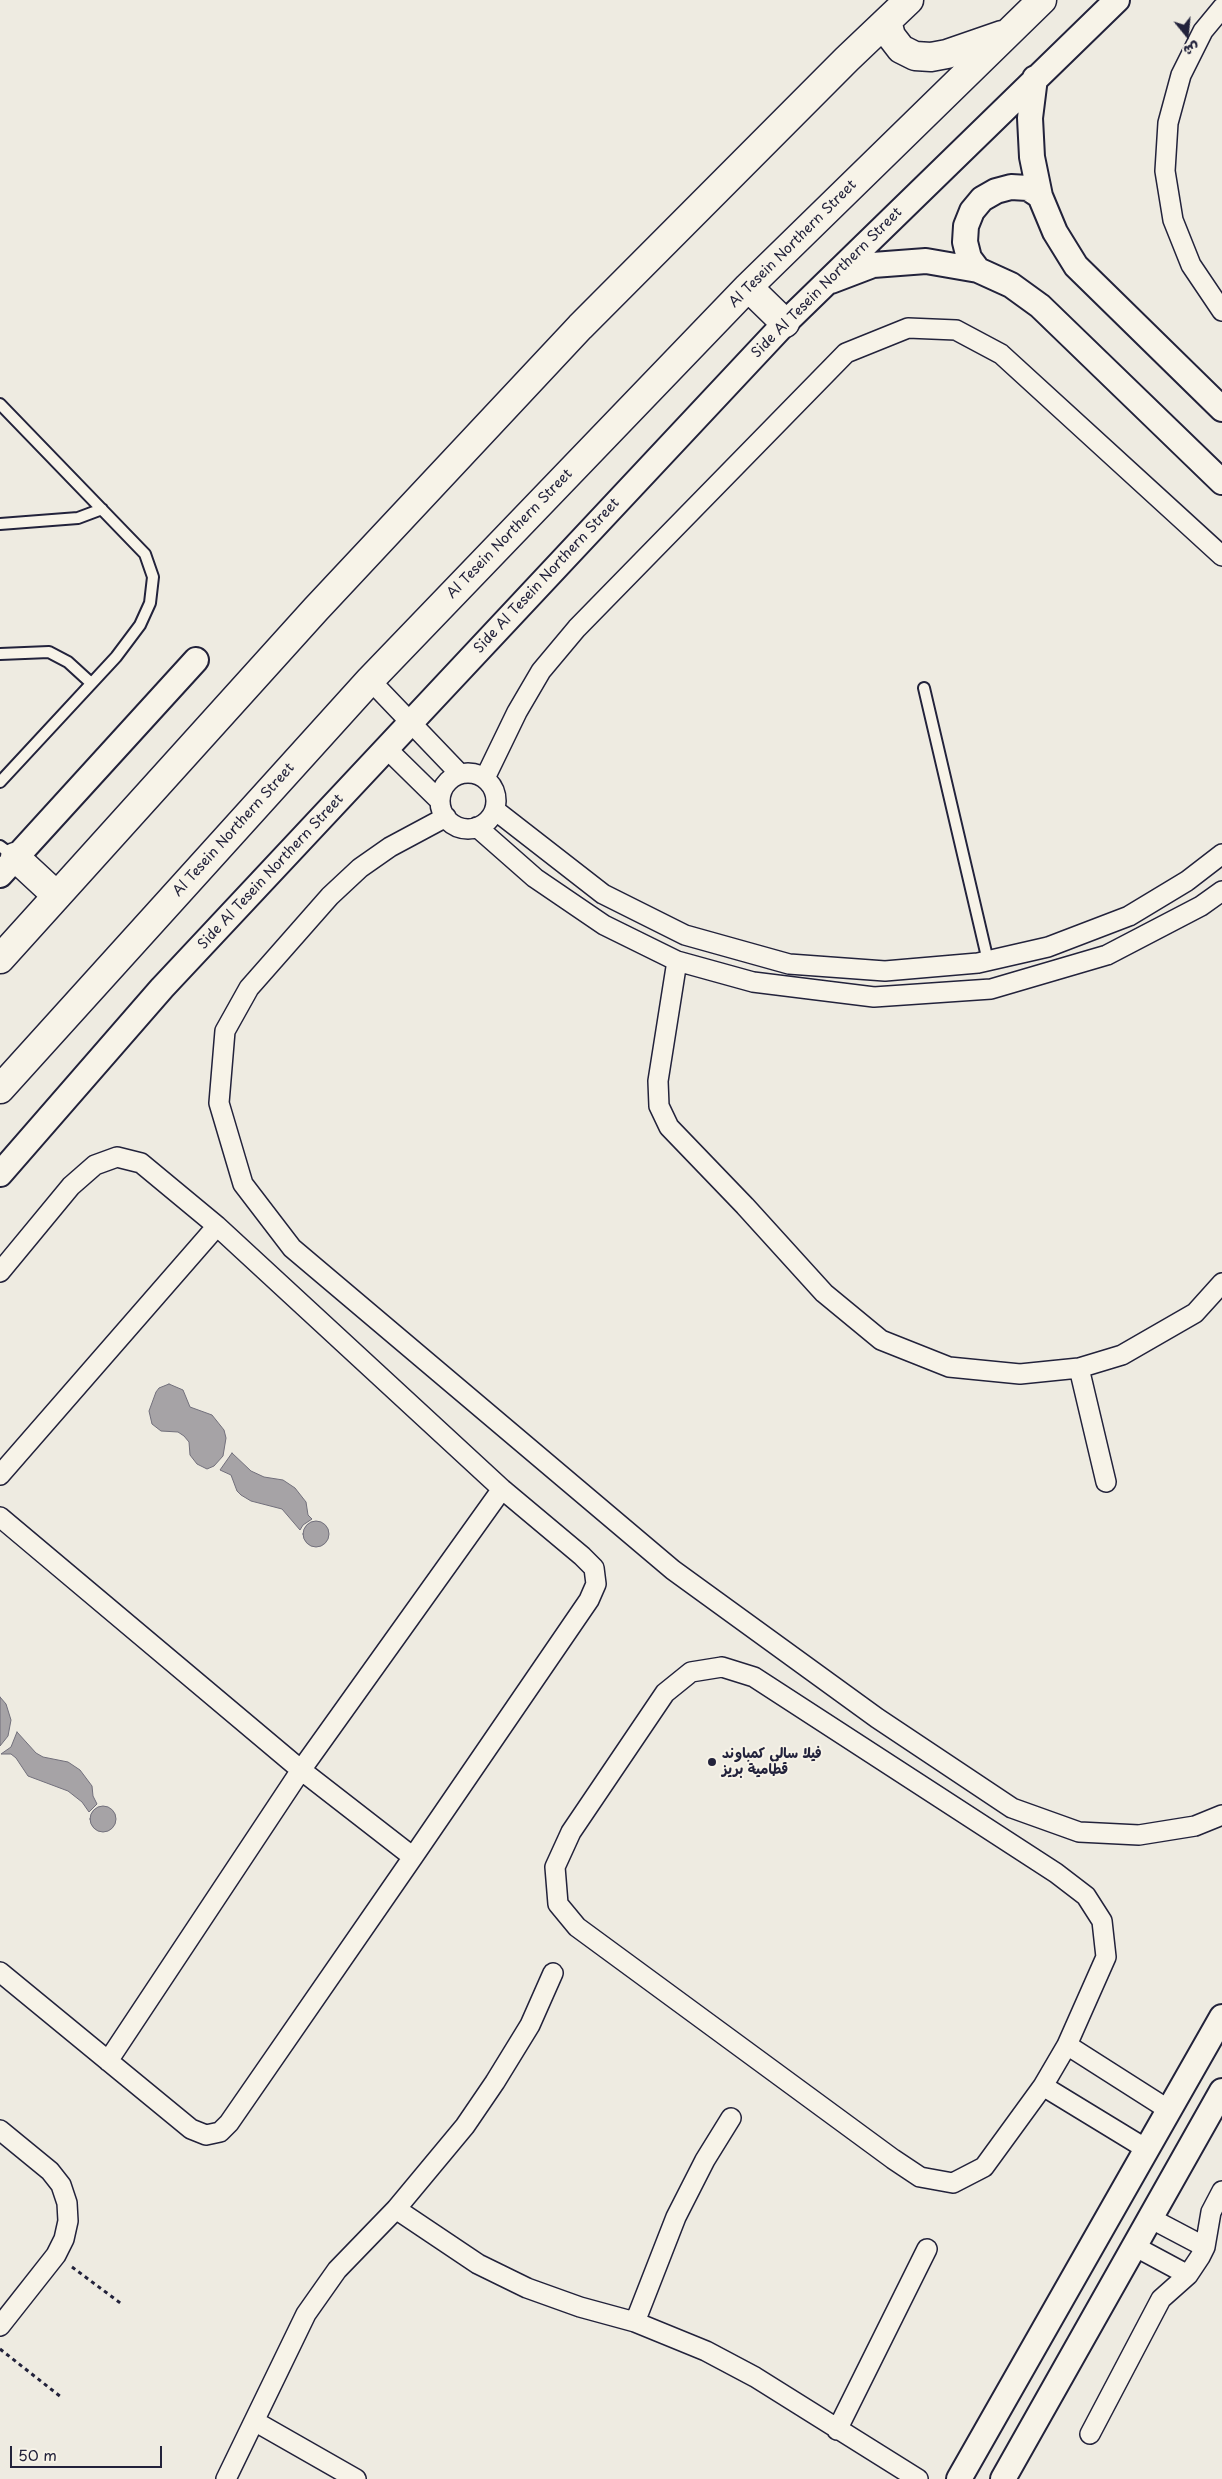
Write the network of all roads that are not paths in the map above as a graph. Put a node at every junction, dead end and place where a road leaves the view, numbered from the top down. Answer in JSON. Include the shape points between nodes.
{"nodes":[{"id":1,"x":909,"y":0,"type":"edge"},
{"id":2,"x":1042,"y":0,"type":"edge"},
{"id":3,"x":1117,"y":0,"type":"edge"},
{"id":4,"x":1222,"y":8,"type":"edge"},
{"id":5,"x":887,"y":21,"type":"junction"},
{"id":6,"x":1009,"y":32,"type":"junction"},
{"id":7,"x":1035,"y":78,"type":"junction"},
{"id":8,"x":1040,"y":196,"type":"junction"},
{"id":9,"x":978,"y":270,"type":"junction"},
{"id":10,"x":822,"y":284,"type":"junction"},
{"id":11,"x":748,"y":288,"type":"junction"},
{"id":12,"x":1222,"y":311,"type":"edge"},
{"id":13,"x":785,"y":323,"type":"junction"},
{"id":14,"x":0,"y":404,"type":"edge"},
{"id":15,"x":1222,"y":409,"type":"edge"},
{"id":16,"x":1222,"y":482,"type":"edge"},
{"id":17,"x":102,"y":509,"type":"junction"},
{"id":18,"x":0,"y":524,"type":"edge"},
{"id":19,"x":1222,"y":556,"type":"edge"},
{"id":20,"x":0,"y":654,"type":"edge"},
{"id":21,"x":196,"y":660,"type":"dead end"},
{"id":22,"x":370,"y":680,"type":"junction"},
{"id":23,"x":91,"y":683,"type":"junction"},
{"id":24,"x":924,"y":688,"type":"dead end"},
{"id":25,"x":411,"y":721,"type":"junction"},
{"id":26,"x":387,"y":749,"type":"junction"},
{"id":27,"x":460,"y":774,"type":"junction"},
{"id":28,"x":485,"y":778,"type":"junction"},
{"id":29,"x":0,"y":782,"type":"edge"},
{"id":30,"x":443,"y":809,"type":"junction"},
{"id":31,"x":495,"y":810,"type":"junction"},
{"id":32,"x":477,"y":827,"type":"junction"},
{"id":33,"x":1222,"y":854,"type":"edge"},
{"id":34,"x":5,"y":859,"type":"edge"},
{"id":35,"x":1222,"y":890,"type":"edge"},
{"id":36,"x":56,"y":895,"type":"junction"},
{"id":37,"x":0,"y":959,"type":"edge"},
{"id":38,"x":677,"y":961,"type":"junction"},
{"id":39,"x":988,"y":961,"type":"junction"},
{"id":40,"x":0,"y":1089,"type":"edge"},
{"id":41,"x":0,"y":1174,"type":"edge"},
{"id":42,"x":217,"y":1226,"type":"junction"},
{"id":43,"x":0,"y":1272,"type":"edge"},
{"id":44,"x":1222,"y":1282,"type":"edge"},
{"id":45,"x":1079,"y":1368,"type":"junction"},
{"id":46,"x":0,"y":1475,"type":"edge"},
{"id":47,"x":1106,"y":1482,"type":"dead end"},
{"id":48,"x":502,"y":1489,"type":"junction"},
{"id":49,"x":0,"y":1517,"type":"edge"},
{"id":50,"x":301,"y":1770,"type":"junction"},
{"id":51,"x":1222,"y":1815,"type":"edge"},
{"id":52,"x":413,"y":1857,"type":"junction"},
{"id":53,"x":0,"y":1972,"type":"edge"},
{"id":54,"x":553,"y":1973,"type":"dead end"},
{"id":55,"x":1222,"y":2017,"type":"edge"},
{"id":56,"x":1067,"y":2045,"type":"junction"},
{"id":57,"x":108,"y":2061,"type":"junction"},
{"id":58,"x":1043,"y":2086,"type":"junction"},
{"id":59,"x":1222,"y":2091,"type":"edge"},
{"id":60,"x":1169,"y":2110,"type":"junction"},
{"id":61,"x":731,"y":2118,"type":"dead end"},
{"id":62,"x":0,"y":2130,"type":"edge"},
{"id":63,"x":1148,"y":2150,"type":"junction"},
{"id":64,"x":1222,"y":2192,"type":"edge"},
{"id":65,"x":396,"y":2209,"type":"junction"},
{"id":66,"x":1150,"y":2218,"type":"junction"},
{"id":67,"x":1134,"y":2246,"type":"junction"},
{"id":68,"x":1205,"y":2247,"type":"junction"},
{"id":69,"x":927,"y":2249,"type":"dead end"},
{"id":70,"x":1188,"y":2275,"type":"junction"},
{"id":71,"x":635,"y":2322,"type":"junction"},
{"id":72,"x":0,"y":2326,"type":"edge"},
{"id":73,"x":256,"y":2422,"type":"junction"},
{"id":74,"x":837,"y":2430,"type":"junction"},
{"id":75,"x":1090,"y":2434,"type":"dead end"},
{"id":76,"x":226,"y":2479,"type":"edge"},
{"id":77,"x":356,"y":2479,"type":"edge"},
{"id":78,"x":918,"y":2479,"type":"edge"},
{"id":79,"x":959,"y":2479,"type":"edge"},
{"id":80,"x":1003,"y":2479,"type":"edge"}],
"edges":[{"from":1,"to":5,"type":"main road"},
{"from":2,"to":6,"type":"main road","name":"Al Tesein Northern Street"},
{"from":3,"to":7,"type":"street","name":"Side Al Tesein Northern Street"},
{"from":4,"to":12,"type":"street","via":[[1203,31],[1181,75],[1168,123],[1165,172],[1173,220],[1191,266]]},
{"from":5,"to":6,"type":"main road","via":[[891,36],[900,49],[915,56],[947,54]]},
{"from":5,"to":36,"type":"main road","via":[[580,327],[309,617]]},
{"from":6,"to":11,"type":"main road","name":"Al Tesein Northern Street"},
{"from":7,"to":8,"type":"street","via":[[1030,118],[1032,157]]},
{"from":7,"to":10,"type":"street","name":"Side Al Tesein Northern Street"},
{"from":8,"to":9,"type":"street","via":[[1028,188],[1004,189],[982,199],[966,226],[965,242],[969,258]]},
{"from":8,"to":15,"type":"street","via":[[1055,232],[1076,266]]},
{"from":9,"to":10,"type":"street","via":[[926,261],[882,264]]},
{"from":9,"to":16,"type":"street","via":[[1011,285],[1040,306]]},
{"from":10,"to":13,"type":"street","name":"Side Al Tesein Northern Street"},
{"from":11,"to":13,"type":"main road"},
{"from":11,"to":22,"type":"main road","name":"Al Tesein Northern Street"},
{"from":13,"to":25,"type":"street","name":"Side Al Tesein Northern Street"},
{"from":14,"to":17,"type":"lane"},
{"from":17,"to":18,"type":"lane","via":[[78,518]]},
{"from":17,"to":23,"type":"lane","via":[[145,554],[153,577],[150,603],[140,625]]},
{"from":19,"to":28,"type":"street","via":[[1000,354],[956,330],[908,328],[846,353],[577,628],[536,680]]},
{"from":20,"to":23,"type":"lane","via":[[49,652],[68,662]]},
{"from":21,"to":34,"type":"street"},
{"from":22,"to":25,"type":"street"},
{"from":22,"to":40,"type":"main road","name":"Al Tesein Northern Street"},
{"from":23,"to":29,"type":"lane"},
{"from":24,"to":39,"type":"lane"},
{"from":25,"to":26,"type":"street","name":"Side Al Tesein Northern Street"},
{"from":25,"to":27,"type":"street"},
{"from":26,"to":30,"type":"street"},
{"from":26,"to":41,"type":"street","name":"Side Al Tesein Northern Street","via":[[162,988]]},
{"from":27,"to":28,"type":"street","via":[[478,774]]},
{"from":27,"to":30,"type":"street","via":[[446,784]]},
{"from":28,"to":31,"type":"street","via":[[495,792]]},
{"from":30,"to":32,"type":"street","via":[[460,827]]},
{"from":30,"to":51,"type":"street","via":[[360,868],[330,896],[249,988],[225,1030],[219,1103],[243,1184],[292,1248],[673,1570],[876,1718],[1012,1808],[1079,1832],[1139,1835],[1194,1826]]},
{"from":31,"to":32,"type":"street"},
{"from":31,"to":39,"type":"street","via":[[603,894],[685,935],[789,964],[885,972]]},
{"from":32,"to":38,"type":"street","via":[[534,878],[604,925]]},
{"from":33,"to":39,"type":"street","via":[[1188,881],[1129,916],[1048,947]]},
{"from":34,"to":36,"type":"main road"},
{"from":35,"to":38,"type":"street","via":[[1201,906],[1107,956],[991,989],[874,997],[753,982]]},
{"from":36,"to":37,"type":"main road"},
{"from":38,"to":45,"type":"street","via":[[658,1081],[659,1106],[669,1127],[824,1294],[881,1340],[949,1367],[1020,1374]]},
{"from":42,"to":43,"type":"street","via":[[141,1163],[117,1157],[95,1165],[71,1186]]},
{"from":42,"to":46,"type":"street"},
{"from":42,"to":48,"type":"street"},
{"from":44,"to":45,"type":"street","via":[[1195,1313],[1122,1355]]},
{"from":45,"to":47,"type":"street"},
{"from":48,"to":50,"type":"street"},
{"from":48,"to":52,"type":"street","via":[[594,1568],[596,1584],[589,1600]]},
{"from":49,"to":50,"type":"street"},
{"from":50,"to":52,"type":"street"},
{"from":50,"to":57,"type":"street"},
{"from":52,"to":57,"type":"street","via":[[220,2132],[206,2135],[191,2129]]},
{"from":53,"to":57,"type":"street"},
{"from":54,"to":65,"type":"street","via":[[530,2024],[495,2082],[465,2126]]},
{"from":55,"to":60,"type":"street"},
{"from":56,"to":58,"type":"street"},
{"from":56,"to":58,"type":"street","via":[[1106,1957],[1102,1921],[1086,1896],[754,1677],[722,1667],[690,1672],[665,1693],[571,1832],[555,1867],[558,1904],[577,1927],[920,2177],[953,2183],[984,2167]]},
{"from":56,"to":60,"type":"street"},
{"from":58,"to":63,"type":"street"},
{"from":59,"to":66,"type":"street"},
{"from":60,"to":63,"type":"street"},
{"from":61,"to":71,"type":"street","via":[[676,2217]]},
{"from":62,"to":72,"type":"street","via":[[50,2171],[61,2186],[67,2203],[68,2221],[56,2255]]},
{"from":63,"to":79,"type":"street"},
{"from":64,"to":68,"type":"street","via":[[1208,2223]]},
{"from":65,"to":71,"type":"street","via":[[478,2264],[527,2288],[580,2308]]},
{"from":65,"to":73,"type":"street","via":[[338,2270],[306,2314]]},
{"from":66,"to":67,"type":"street"},
{"from":66,"to":68,"type":"street"},
{"from":67,"to":70,"type":"street"},
{"from":67,"to":80,"type":"street"},
{"from":68,"to":70,"type":"street"},
{"from":69,"to":74,"type":"street"},
{"from":70,"to":75,"type":"street","via":[[1169,2290],[1155,2309]]},
{"from":71,"to":74,"type":"street","via":[[706,2351]]},
{"from":73,"to":76,"type":"street"},
{"from":73,"to":77,"type":"street"},
{"from":74,"to":78,"type":"street"}]}
